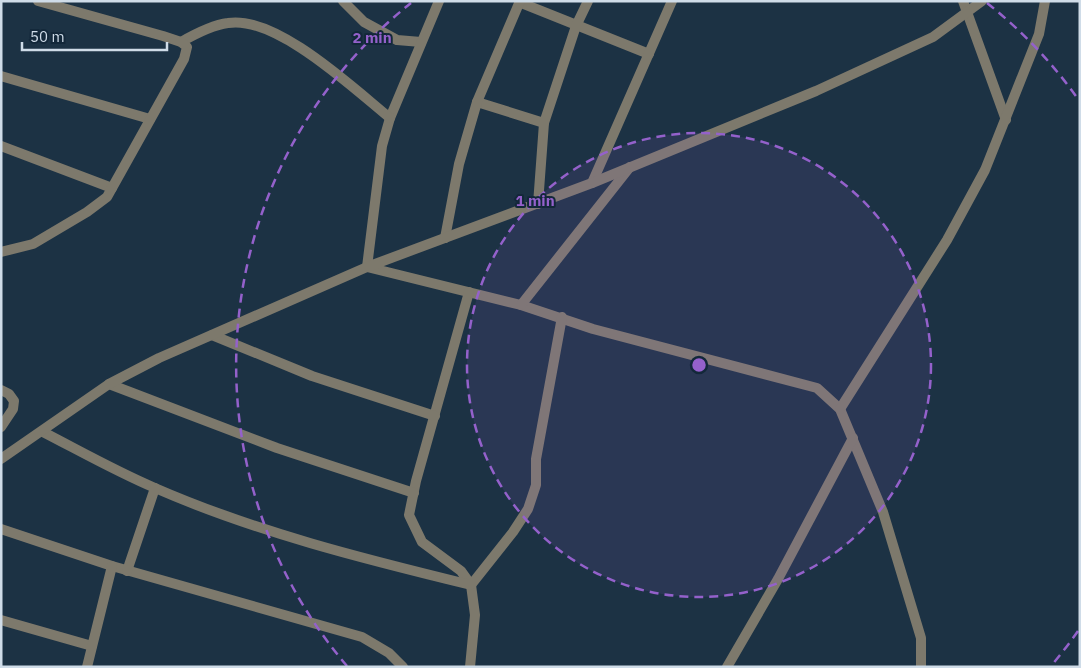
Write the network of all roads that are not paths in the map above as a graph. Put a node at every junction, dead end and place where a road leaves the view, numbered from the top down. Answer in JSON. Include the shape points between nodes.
{"nodes":[{"id":1,"x":38,"y":1,"type":"edge"},
{"id":2,"x":343,"y":1,"type":"edge"},
{"id":3,"x":439,"y":1,"type":"edge"},
{"id":4,"x":588,"y":1,"type":"edge"},
{"id":5,"x":672,"y":1,"type":"edge"},
{"id":6,"x":963,"y":1,"type":"edge"},
{"id":7,"x":982,"y":1,"type":"edge"},
{"id":8,"x":1045,"y":1,"type":"edge"},
{"id":9,"x":520,"y":2,"type":"edge"},
{"id":10,"x":968,"y":12,"type":"junction"},
{"id":11,"x":576,"y":26,"type":"junction"},
{"id":12,"x":181,"y":42,"type":"junction"},
{"id":13,"x":420,"y":42,"type":"junction"},
{"id":14,"x":649,"y":54,"type":"junction"},
{"id":15,"x":1,"y":76,"type":"edge"},
{"id":16,"x":477,"y":102,"type":"junction"},
{"id":17,"x":390,"y":118,"type":"junction"},
{"id":18,"x":150,"y":119,"type":"junction"},
{"id":19,"x":1006,"y":120,"type":"junction"},
{"id":20,"x":544,"y":123,"type":"junction"},
{"id":21,"x":1,"y":146,"type":"edge"},
{"id":22,"x":630,"y":167,"type":"junction"},
{"id":23,"x":592,"y":183,"type":"junction"},
{"id":24,"x":112,"y":188,"type":"junction"},
{"id":25,"x":538,"y":204,"type":"junction"},
{"id":26,"x":445,"y":238,"type":"junction"},
{"id":27,"x":1,"y":252,"type":"edge"},
{"id":28,"x":367,"y":267,"type":"junction"},
{"id":29,"x":469,"y":292,"type":"junction"},
{"id":30,"x":521,"y":305,"type":"junction"},
{"id":31,"x":562,"y":317,"type":"junction"},
{"id":32,"x":212,"y":335,"type":"junction"},
{"id":33,"x":109,"y":384,"type":"junction"},
{"id":34,"x":1,"y":390,"type":"edge"},
{"id":35,"x":840,"y":409,"type":"junction"},
{"id":36,"x":435,"y":416,"type":"junction"},
{"id":37,"x":1,"y":427,"type":"edge"},
{"id":38,"x":43,"y":432,"type":"junction"},
{"id":39,"x":852,"y":438,"type":"junction"},
{"id":40,"x":1,"y":459,"type":"edge"},
{"id":41,"x":155,"y":488,"type":"junction"},
{"id":42,"x":414,"y":493,"type":"junction"},
{"id":43,"x":1,"y":529,"type":"edge"},
{"id":44,"x":112,"y":566,"type":"junction"},
{"id":45,"x":127,"y":570,"type":"junction"},
{"id":46,"x":471,"y":585,"type":"junction"},
{"id":47,"x":1,"y":620,"type":"edge"},
{"id":48,"x":92,"y":646,"type":"junction"},
{"id":49,"x":87,"y":667,"type":"edge"},
{"id":50,"x":403,"y":667,"type":"edge"},
{"id":51,"x":470,"y":667,"type":"edge"},
{"id":52,"x":727,"y":667,"type":"edge"},
{"id":53,"x":921,"y":667,"type":"edge"}],
"edges":[{"from":1,"to":12,"type":"street"},
{"from":2,"to":13,"type":"street","via":[[364,22],[397,40]]},
{"from":3,"to":13,"type":"street"},
{"from":4,"to":11,"type":"street"},
{"from":5,"to":14,"type":"street"},
{"from":6,"to":10,"type":"street"},
{"from":7,"to":10,"type":"street"},
{"from":8,"to":19,"type":"street","via":[[1039,34]]},
{"from":9,"to":11,"type":"street"},
{"from":9,"to":16,"type":"street"},
{"from":10,"to":19,"type":"street"},
{"from":10,"to":22,"type":"street","via":[[924,42],[816,91]]},
{"from":11,"to":14,"type":"street"},
{"from":11,"to":20,"type":"street"},
{"from":12,"to":17,"type":"street","via":[[227,23],[253,23],[284,37]]},
{"from":12,"to":18,"type":"street","via":[[187,47],[184,59]]},
{"from":13,"to":17,"type":"street"},
{"from":14,"to":23,"type":"street"},
{"from":15,"to":18,"type":"street"},
{"from":16,"to":20,"type":"street"},
{"from":16,"to":26,"type":"street","via":[[459,164]]},
{"from":17,"to":28,"type":"street","via":[[382,146]]},
{"from":18,"to":24,"type":"street"},
{"from":19,"to":35,"type":"street","via":[[985,170],[947,240]]},
{"from":20,"to":25,"type":"street"},
{"from":21,"to":24,"type":"street"},
{"from":22,"to":23,"type":"street"},
{"from":22,"to":30,"type":"street"},
{"from":23,"to":25,"type":"street"},
{"from":24,"to":27,"type":"street","via":[[87,212],[33,244]]},
{"from":25,"to":26,"type":"street"},
{"from":26,"to":28,"type":"street"},
{"from":28,"to":29,"type":"street"},
{"from":28,"to":32,"type":"street"},
{"from":29,"to":30,"type":"street"},
{"from":29,"to":36,"type":"street"},
{"from":30,"to":31,"type":"street"},
{"from":31,"to":35,"type":"street","via":[[641,342],[817,388]]},
{"from":31,"to":46,"type":"street","via":[[536,459],[536,485],[528,509]]},
{"from":32,"to":33,"type":"street"},
{"from":32,"to":36,"type":"street","via":[[312,376]]},
{"from":33,"to":38,"type":"street"},
{"from":33,"to":42,"type":"street","via":[[277,448]]},
{"from":34,"to":37,"type":"street","via":[[14,401],[13,409]]},
{"from":35,"to":39,"type":"street"},
{"from":36,"to":42,"type":"street"},
{"from":38,"to":40,"type":"street"},
{"from":38,"to":41,"type":"street"},
{"from":39,"to":52,"type":"street","via":[[778,579]]},
{"from":39,"to":53,"type":"street","via":[[883,512],[920,638]]},
{"from":41,"to":45,"type":"street"},
{"from":41,"to":46,"type":"street","via":[[264,529],[372,561]]},
{"from":42,"to":46,"type":"street","via":[[409,515],[422,542],[461,571]]},
{"from":43,"to":44,"type":"street"},
{"from":44,"to":45,"type":"street"},
{"from":44,"to":48,"type":"street"},
{"from":45,"to":50,"type":"street","via":[[362,637],[389,653]]},
{"from":46,"to":51,"type":"street","via":[[475,615]]},
{"from":47,"to":48,"type":"street"},
{"from":48,"to":49,"type":"street"}]}
